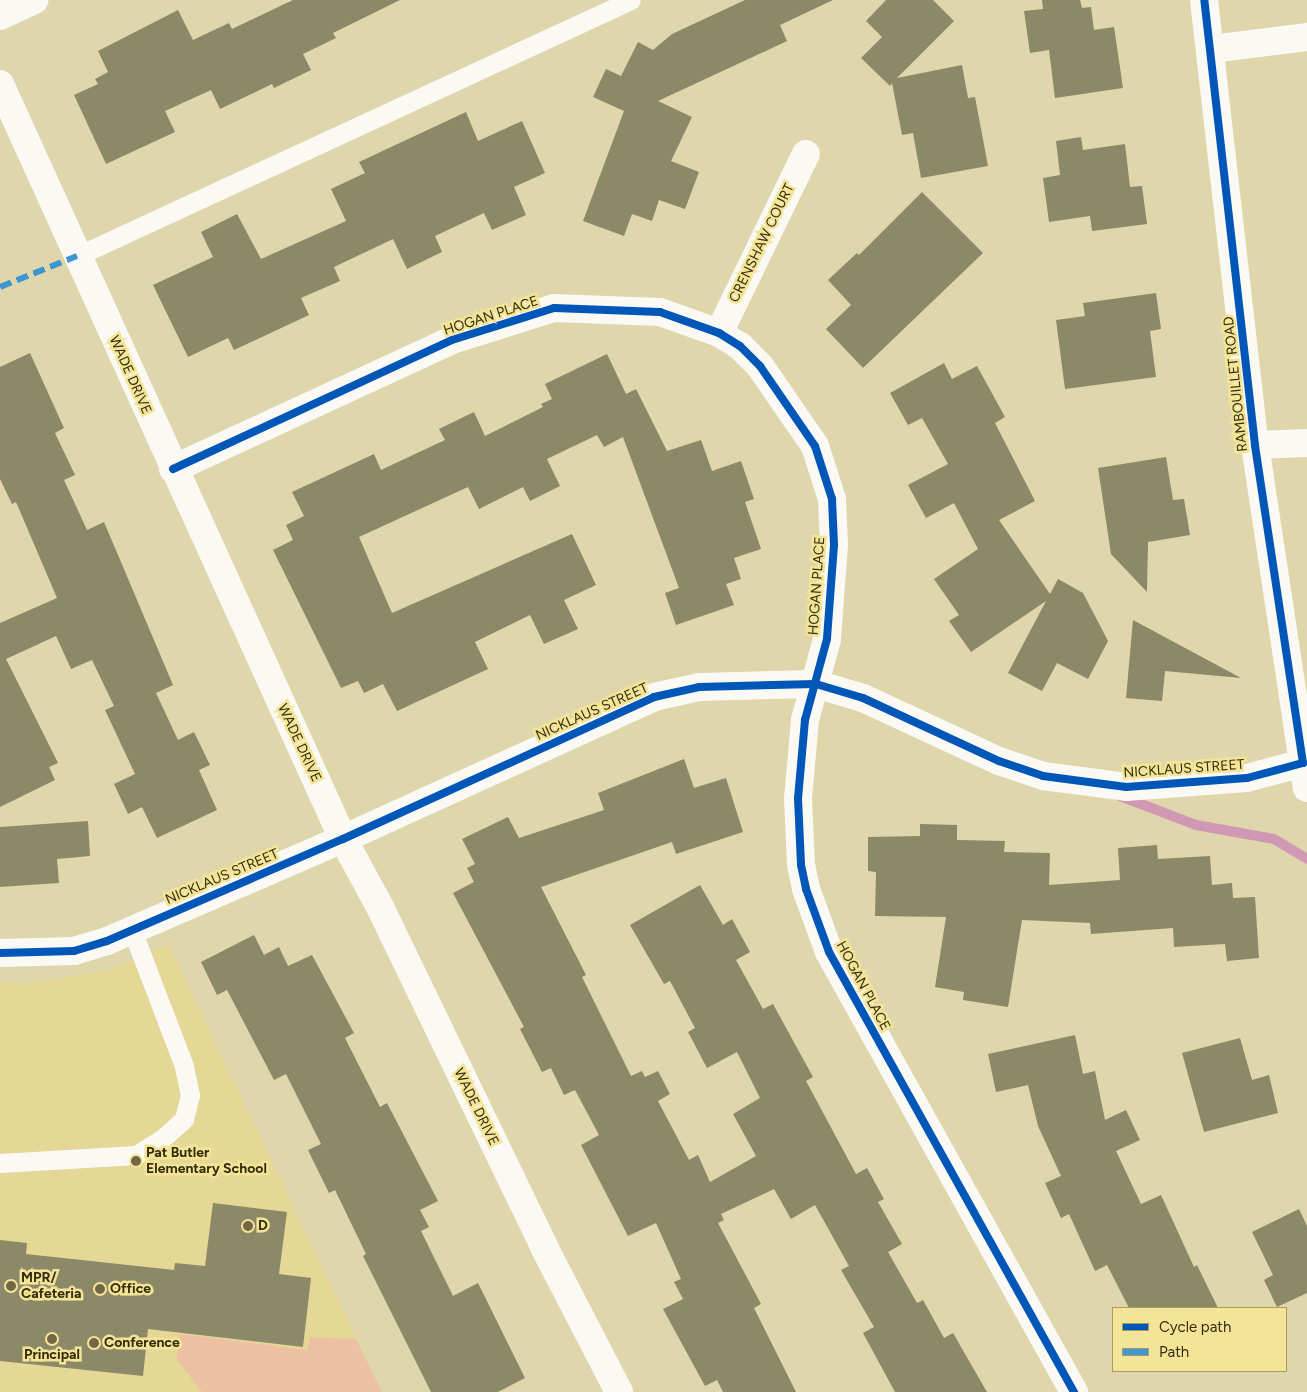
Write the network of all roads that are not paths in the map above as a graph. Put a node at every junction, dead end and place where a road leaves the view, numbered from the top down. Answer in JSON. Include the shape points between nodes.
{"nodes":[{"id":1,"x":35,"y":0,"type":"edge"},
{"id":2,"x":631,"y":0,"type":"edge"},
{"id":3,"x":1204,"y":0,"type":"edge"},
{"id":4,"x":0,"y":16,"type":"edge"},
{"id":5,"x":1307,"y":37,"type":"edge"},
{"id":6,"x":1211,"y":49,"type":"junction"},
{"id":7,"x":0,"y":84,"type":"edge"},
{"id":8,"x":806,"y":154,"type":"dead end"},
{"id":9,"x":77,"y":256,"type":"junction"},
{"id":10,"x":719,"y":333,"type":"junction"},
{"id":11,"x":1307,"y":444,"type":"edge"},
{"id":12,"x":1255,"y":445,"type":"junction"},
{"id":13,"x":173,"y":469,"type":"junction"},
{"id":14,"x":816,"y":684,"type":"junction"},
{"id":15,"x":1305,"y":776,"type":"edge"},
{"id":16,"x":342,"y":839,"type":"junction"},
{"id":17,"x":132,"y":930,"type":"junction"},
{"id":18,"x":0,"y":953,"type":"edge"},
{"id":19,"x":0,"y":1163,"type":"edge"},
{"id":20,"x":619,"y":1392,"type":"edge"},
{"id":21,"x":1074,"y":1392,"type":"edge"}],
"edges":[{"from":1,"to":4,"type":"street"},
{"from":2,"to":9,"type":"lane"},
{"from":3,"to":6,"type":"street","name":"RAMBOUILLET ROAD"},
{"from":5,"to":6,"type":"street"},
{"from":6,"to":12,"type":"street","name":"RAMBOUILLET ROAD"},
{"from":7,"to":9,"type":"street","name":"WADE DRIVE"},
{"from":8,"to":10,"type":"street","name":"CRENSHAW COURT"},
{"from":9,"to":13,"type":"street","name":"WADE DRIVE"},
{"from":10,"to":13,"type":"street","name":"HOGAN PLACE","via":[[660,312],[554,308],[452,340]]},
{"from":10,"to":14,"type":"street","name":"HOGAN PLACE","via":[[740,346],[760,366],[815,446],[832,499],[834,545],[827,639]]},
{"from":11,"to":12,"type":"street"},
{"from":12,"to":15,"type":"street","name":"RAMBOUILLET ROAD"},
{"from":13,"to":16,"type":"street","name":"WADE DRIVE"},
{"from":14,"to":15,"type":"street","name":"NICKLAUS STREET","via":[[863,698],[999,761],[1043,776],[1126,788]]},
{"from":14,"to":16,"type":"street","name":"NICKLAUS STREET","via":[[699,687],[654,697]]},
{"from":14,"to":21,"type":"street","name":"HOGAN PLACE","via":[[805,720],[798,798],[801,865],[806,890],[829,952]]},
{"from":16,"to":17,"type":"street","name":"NICKLAUS STREET"},
{"from":16,"to":20,"type":"street","name":"WADE DRIVE","via":[[383,914],[545,1249]]},
{"from":17,"to":18,"type":"street","name":"NICKLAUS STREET","via":[[74,951]]},
{"from":17,"to":19,"type":"lane","via":[[184,1066],[190,1094],[184,1119],[162,1139],[136,1155]]}]}
